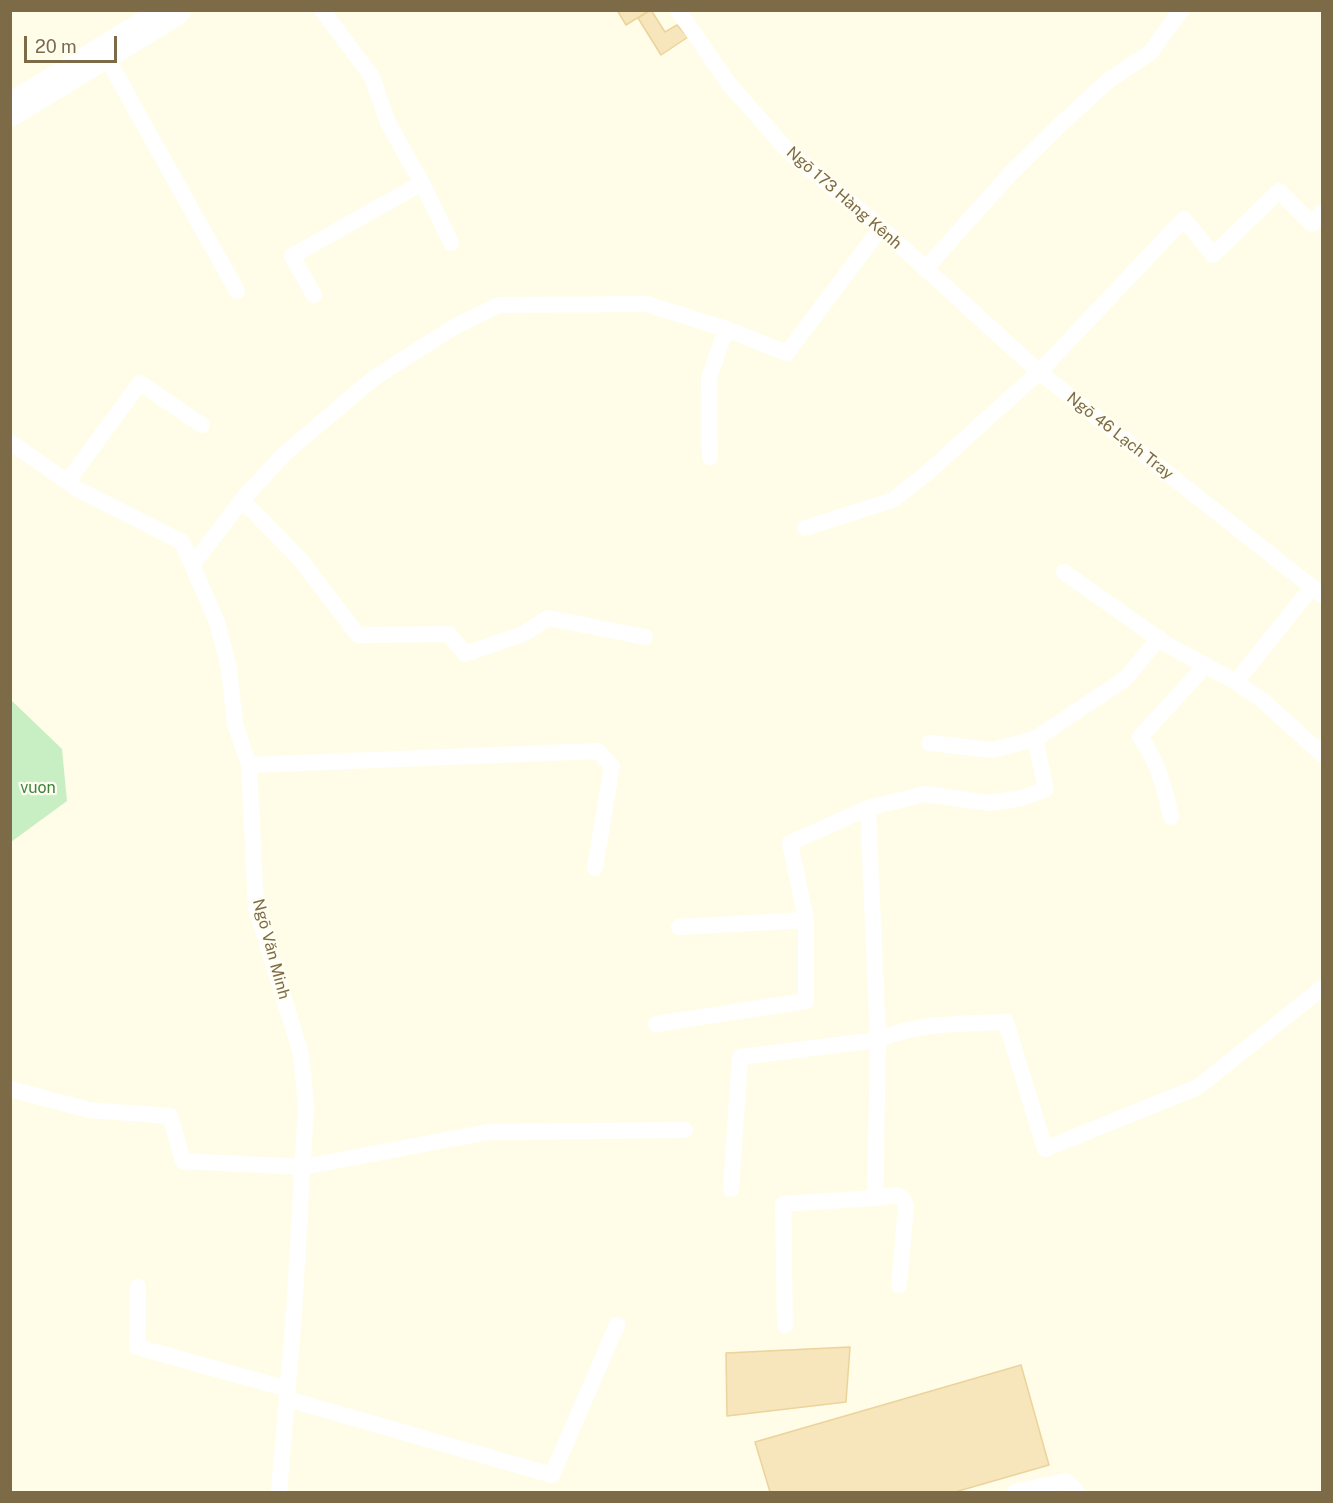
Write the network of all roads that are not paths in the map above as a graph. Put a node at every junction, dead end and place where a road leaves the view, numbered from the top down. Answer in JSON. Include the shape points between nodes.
{"nodes":[{"id":1,"x":174,"y":10,"type":"edge"},
{"id":2,"x":322,"y":10,"type":"edge"},
{"id":3,"x":678,"y":10,"type":"edge"},
{"id":4,"x":1181,"y":10,"type":"edge"},
{"id":5,"x":104,"y":53,"type":"junction"},
{"id":6,"x":10,"y":110,"type":"edge"},
{"id":7,"x":422,"y":183,"type":"junction"},
{"id":8,"x":1323,"y":212,"type":"edge"},
{"id":9,"x":881,"y":228,"type":"junction"},
{"id":10,"x":451,"y":243,"type":"dead end"},
{"id":11,"x":925,"y":269,"type":"junction"},
{"id":12,"x":237,"y":291,"type":"dead end"},
{"id":13,"x":314,"y":295,"type":"dead end"},
{"id":14,"x":726,"y":328,"type":"junction"},
{"id":15,"x":1039,"y":372,"type":"junction"},
{"id":16,"x":202,"y":425,"type":"dead end"},
{"id":17,"x":10,"y":442,"type":"edge"},
{"id":18,"x":710,"y":457,"type":"dead end"},
{"id":19,"x":68,"y":482,"type":"junction"},
{"id":20,"x":242,"y":500,"type":"junction"},
{"id":21,"x":805,"y":528,"type":"dead end"},
{"id":22,"x":193,"y":564,"type":"junction"},
{"id":23,"x":1064,"y":572,"type":"dead end"},
{"id":24,"x":1317,"y":591,"type":"edge"},
{"id":25,"x":645,"y":637,"type":"dead end"},
{"id":26,"x":1159,"y":638,"type":"junction"},
{"id":27,"x":1206,"y":665,"type":"junction"},
{"id":28,"x":1236,"y":682,"type":"junction"},
{"id":29,"x":1035,"y":739,"type":"junction"},
{"id":30,"x":929,"y":743,"type":"dead end"},
{"id":31,"x":1323,"y":754,"type":"edge"},
{"id":32,"x":249,"y":765,"type":"junction"},
{"id":33,"x":868,"y":808,"type":"junction"},
{"id":34,"x":1171,"y":818,"type":"dead end"},
{"id":35,"x":595,"y":868,"type":"dead end"},
{"id":36,"x":806,"y":920,"type":"junction"},
{"id":37,"x":679,"y":927,"type":"dead end"},
{"id":38,"x":1323,"y":988,"type":"edge"},
{"id":39,"x":656,"y":1024,"type":"dead end"},
{"id":40,"x":878,"y":1040,"type":"junction"},
{"id":41,"x":10,"y":1089,"type":"edge"},
{"id":42,"x":685,"y":1131,"type":"dead end"},
{"id":43,"x":303,"y":1167,"type":"junction"},
{"id":44,"x":731,"y":1189,"type":"dead end"},
{"id":45,"x":875,"y":1198,"type":"junction"},
{"id":46,"x":898,"y":1286,"type":"dead end"},
{"id":47,"x":138,"y":1287,"type":"dead end"},
{"id":48,"x":617,"y":1325,"type":"dead end"},
{"id":49,"x":784,"y":1325,"type":"dead end"},
{"id":50,"x":288,"y":1394,"type":"junction"},
{"id":51,"x":279,"y":1492,"type":"edge"},
{"id":52,"x":1015,"y":1492,"type":"edge"},
{"id":53,"x":1077,"y":1492,"type":"edge"}],
"edges":[{"from":1,"to":5,"type":"street"},
{"from":2,"to":7,"type":"lane","via":[[372,77],[388,123]]},
{"from":3,"to":9,"type":"lane","name":"Ngõ 173 Hàng Kênh","via":[[729,84],[789,152]]},
{"from":4,"to":11,"type":"lane","via":[[1152,52],[1109,80],[1062,122]]},
{"from":5,"to":6,"type":"street"},
{"from":5,"to":12,"type":"lane"},
{"from":7,"to":10,"type":"lane"},
{"from":7,"to":13,"type":"lane","via":[[292,256]]},
{"from":8,"to":15,"type":"lane","via":[[1312,224],[1279,191],[1213,255],[1184,219]]},
{"from":9,"to":11,"type":"lane","name":"Ngõ 173 Hàng Kênh"},
{"from":9,"to":14,"type":"lane","via":[[787,354]]},
{"from":11,"to":15,"type":"lane","name":"Ngõ 46 Lạch Tray"},
{"from":14,"to":18,"type":"lane","via":[[709,378]]},
{"from":14,"to":20,"type":"lane","via":[[647,304],[499,305],[454,327],[374,378],[283,455]]},
{"from":15,"to":21,"type":"lane","via":[[893,500]]},
{"from":15,"to":24,"type":"lane","name":"Ngõ 46 Lạch Tray"},
{"from":16,"to":19,"type":"lane","via":[[140,383]]},
{"from":17,"to":19,"type":"lane","name":"Ngõ Văn Minh"},
{"from":19,"to":22,"type":"lane","name":"Ngõ Văn Minh","via":[[182,542]]},
{"from":20,"to":22,"type":"lane"},
{"from":20,"to":25,"type":"lane","via":[[300,559],[358,635],[449,634],[465,654],[523,634],[548,618]]},
{"from":22,"to":32,"type":"lane","name":"Ngõ Văn Minh","via":[[217,622],[229,668],[236,724]]},
{"from":23,"to":26,"type":"lane"},
{"from":24,"to":28,"type":"lane"},
{"from":26,"to":27,"type":"lane"},
{"from":26,"to":29,"type":"lane","via":[[1125,680]]},
{"from":27,"to":28,"type":"lane"},
{"from":27,"to":34,"type":"lane","via":[[1140,737],[1156,764]]},
{"from":28,"to":31,"type":"lane"},
{"from":29,"to":30,"type":"lane","via":[[992,750]]},
{"from":29,"to":33,"type":"lane","via":[[1046,789],[1022,798],[989,803],[925,794]]},
{"from":32,"to":35,"type":"lane","via":[[598,751],[612,766]]},
{"from":32,"to":43,"type":"lane","name":"Ngõ Văn Minh","via":[[256,908],[301,1054],[306,1106]]},
{"from":33,"to":36,"type":"lane","via":[[790,843]]},
{"from":33,"to":40,"type":"lane"},
{"from":36,"to":37,"type":"lane"},
{"from":36,"to":39,"type":"lane","via":[[806,1001]]},
{"from":38,"to":40,"type":"lane","via":[[1198,1087],[1045,1149],[1006,1022],[949,1025],[891,1034]]},
{"from":40,"to":44,"type":"lane","via":[[740,1057]]},
{"from":40,"to":45,"type":"lane"},
{"from":41,"to":43,"type":"lane","via":[[89,1110],[170,1116],[183,1161]]},
{"from":42,"to":43,"type":"lane","via":[[488,1132]]},
{"from":43,"to":50,"type":"lane","name":"Ngõ Văn Minh"},
{"from":45,"to":46,"type":"lane","via":[[897,1195],[906,1207]]},
{"from":45,"to":49,"type":"lane","via":[[783,1204]]},
{"from":47,"to":50,"type":"lane","via":[[137,1347]]},
{"from":48,"to":50,"type":"lane","via":[[552,1475]]},
{"from":50,"to":51,"type":"lane","name":"Ngõ Văn Minh"},
{"from":52,"to":53,"type":"lane","via":[[1066,1481]]}]}
